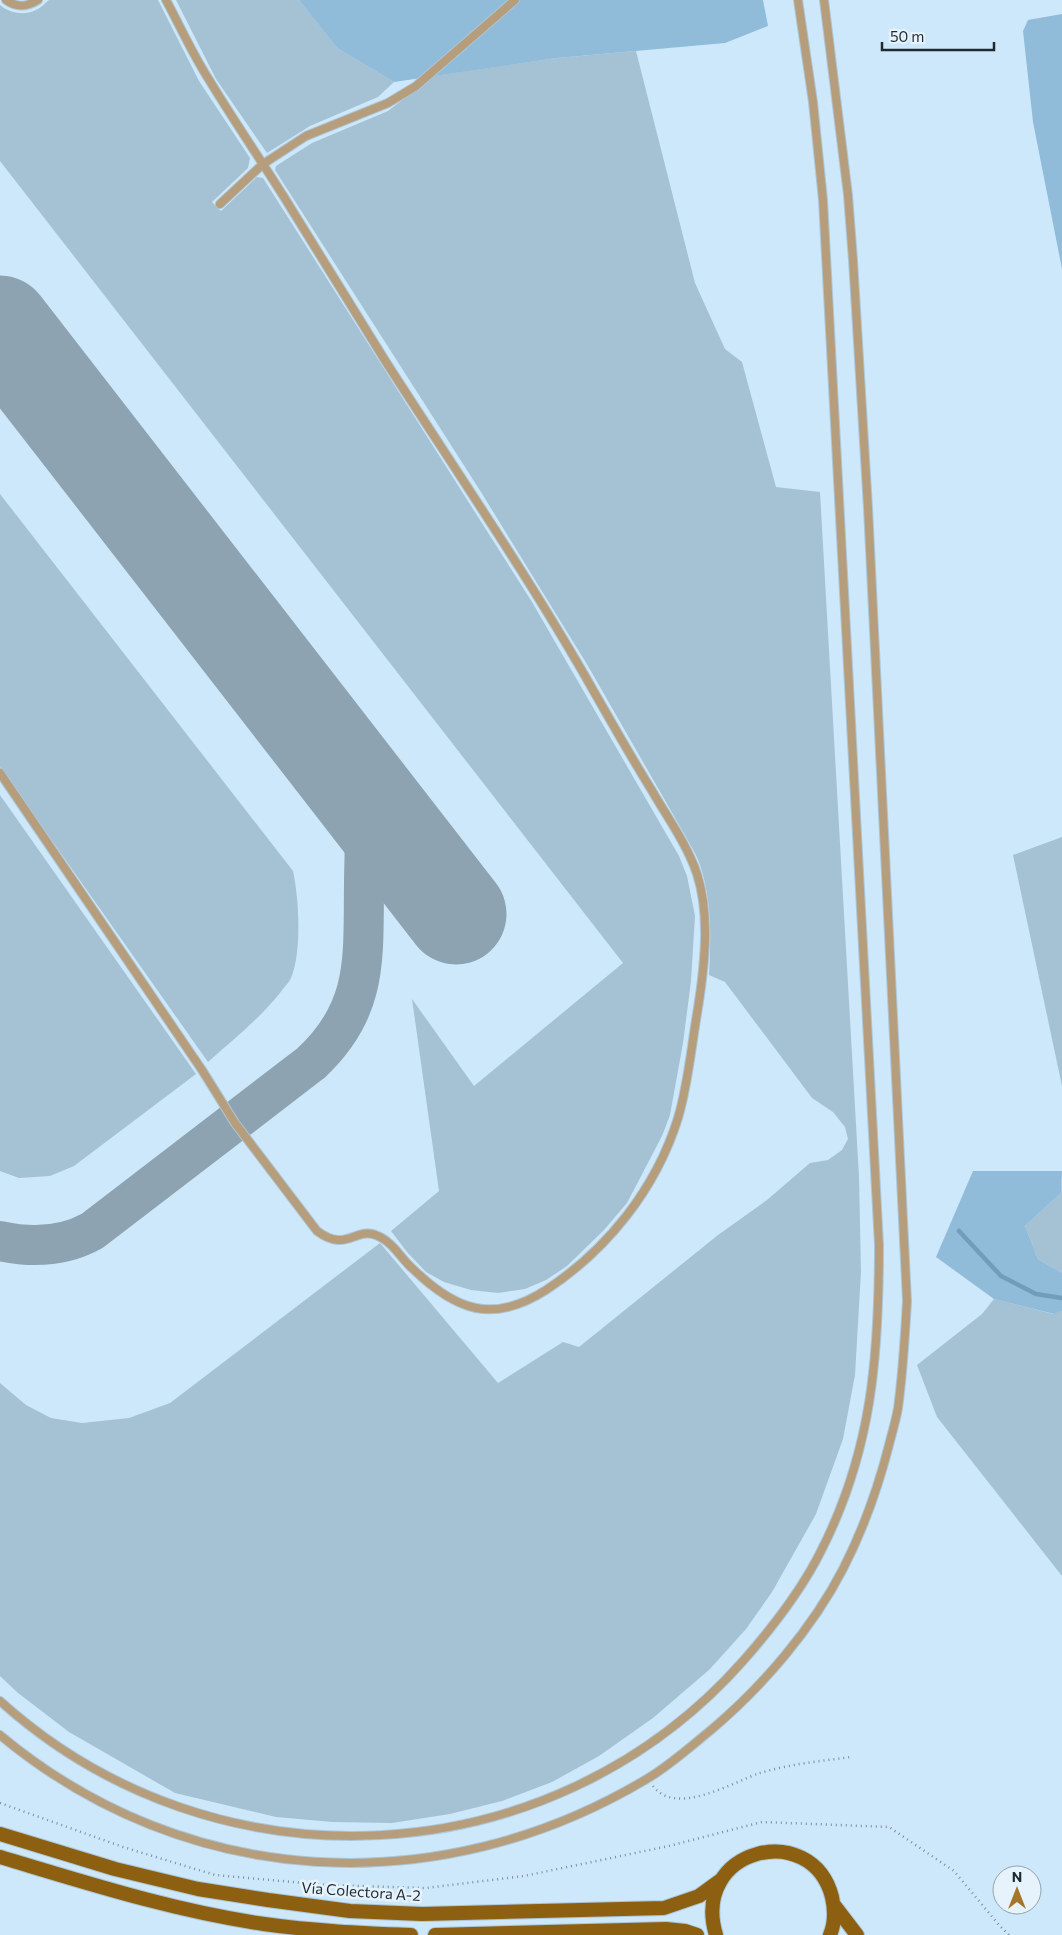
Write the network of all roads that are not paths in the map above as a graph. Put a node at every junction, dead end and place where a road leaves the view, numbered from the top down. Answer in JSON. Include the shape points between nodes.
{"nodes":[{"id":1,"x":6,"y":0,"type":"edge"},
{"id":2,"x":38,"y":0,"type":"edge"},
{"id":3,"x":166,"y":0,"type":"edge"},
{"id":4,"x":515,"y":0,"type":"edge"},
{"id":5,"x":798,"y":0,"type":"edge"},
{"id":6,"x":824,"y":0,"type":"edge"},
{"id":7,"x":263,"y":164,"type":"junction"},
{"id":8,"x":220,"y":204,"type":"dead end"},
{"id":9,"x":0,"y":773,"type":"edge"},
{"id":10,"x":0,"y":1701,"type":"edge"},
{"id":11,"x":0,"y":1735,"type":"edge"},
{"id":12,"x":0,"y":1834,"type":"edge"},
{"id":13,"x":0,"y":1857,"type":"edge"},
{"id":14,"x":720,"y":1880,"type":"junction"},
{"id":15,"x":834,"y":1905,"type":"junction"},
{"id":16,"x":411,"y":1935,"type":"edge"},
{"id":17,"x":435,"y":1935,"type":"edge"},
{"id":18,"x":697,"y":1935,"type":"edge"},
{"id":19,"x":716,"y":1935,"type":"edge"},
{"id":20,"x":830,"y":1935,"type":"edge"},
{"id":21,"x":857,"y":1935,"type":"edge"}],
"edges":[{"from":1,"to":2,"type":"lane","via":[[14,6],[26,6]]},
{"from":3,"to":7,"type":"lane","via":[[206,75]]},
{"from":4,"to":7,"type":"lane","via":[[416,86],[388,103],[306,136]]},
{"from":5,"to":10,"type":"lane","via":[[813,102],[823,210],[879,1245],[876,1358],[868,1414],[857,1460],[821,1552],[791,1602],[723,1683],[685,1719],[630,1757],[589,1781],[536,1804],[472,1822],[410,1834],[356,1837],[300,1834],[238,1824],[189,1811],[94,1770],[49,1741]]},
{"from":6,"to":11,"type":"lane","via":[[848,195],[867,498],[907,1301],[897,1411],[866,1520],[842,1571],[811,1620],[741,1704],[648,1779],[547,1828],[479,1849],[414,1860],[356,1864],[299,1861],[234,1851],[180,1836],[95,1800],[64,1782]]},
{"from":7,"to":8,"type":"lane"},
{"from":7,"to":9,"type":"lane","via":[[513,556],[685,846],[697,875],[705,923],[700,994],[678,1116],[652,1178],[626,1218],[604,1242],[551,1287],[505,1310],[468,1307],[446,1296],[413,1270],[387,1240],[379,1236],[363,1233],[342,1241],[324,1236],[235,1122]]},
{"from":12,"to":14,"type":"main road","name":"Vía Colectora A-2","via":[[115,1869],[198,1889],[350,1911],[422,1914],[664,1908],[700,1896]]},
{"from":13,"to":16,"type":"main road","via":[[108,1890],[210,1914],[264,1924]]},
{"from":14,"to":15,"type":"main road","name":"Vía Colectora A-2","via":[[735,1864],[761,1852],[790,1854],[803,1859],[824,1878]]},
{"from":14,"to":19,"type":"main road","via":[[712,1905]]},
{"from":15,"to":20,"type":"main road"},
{"from":15,"to":21,"type":"main road"},
{"from":17,"to":18,"type":"main road","via":[[666,1929]]}]}
